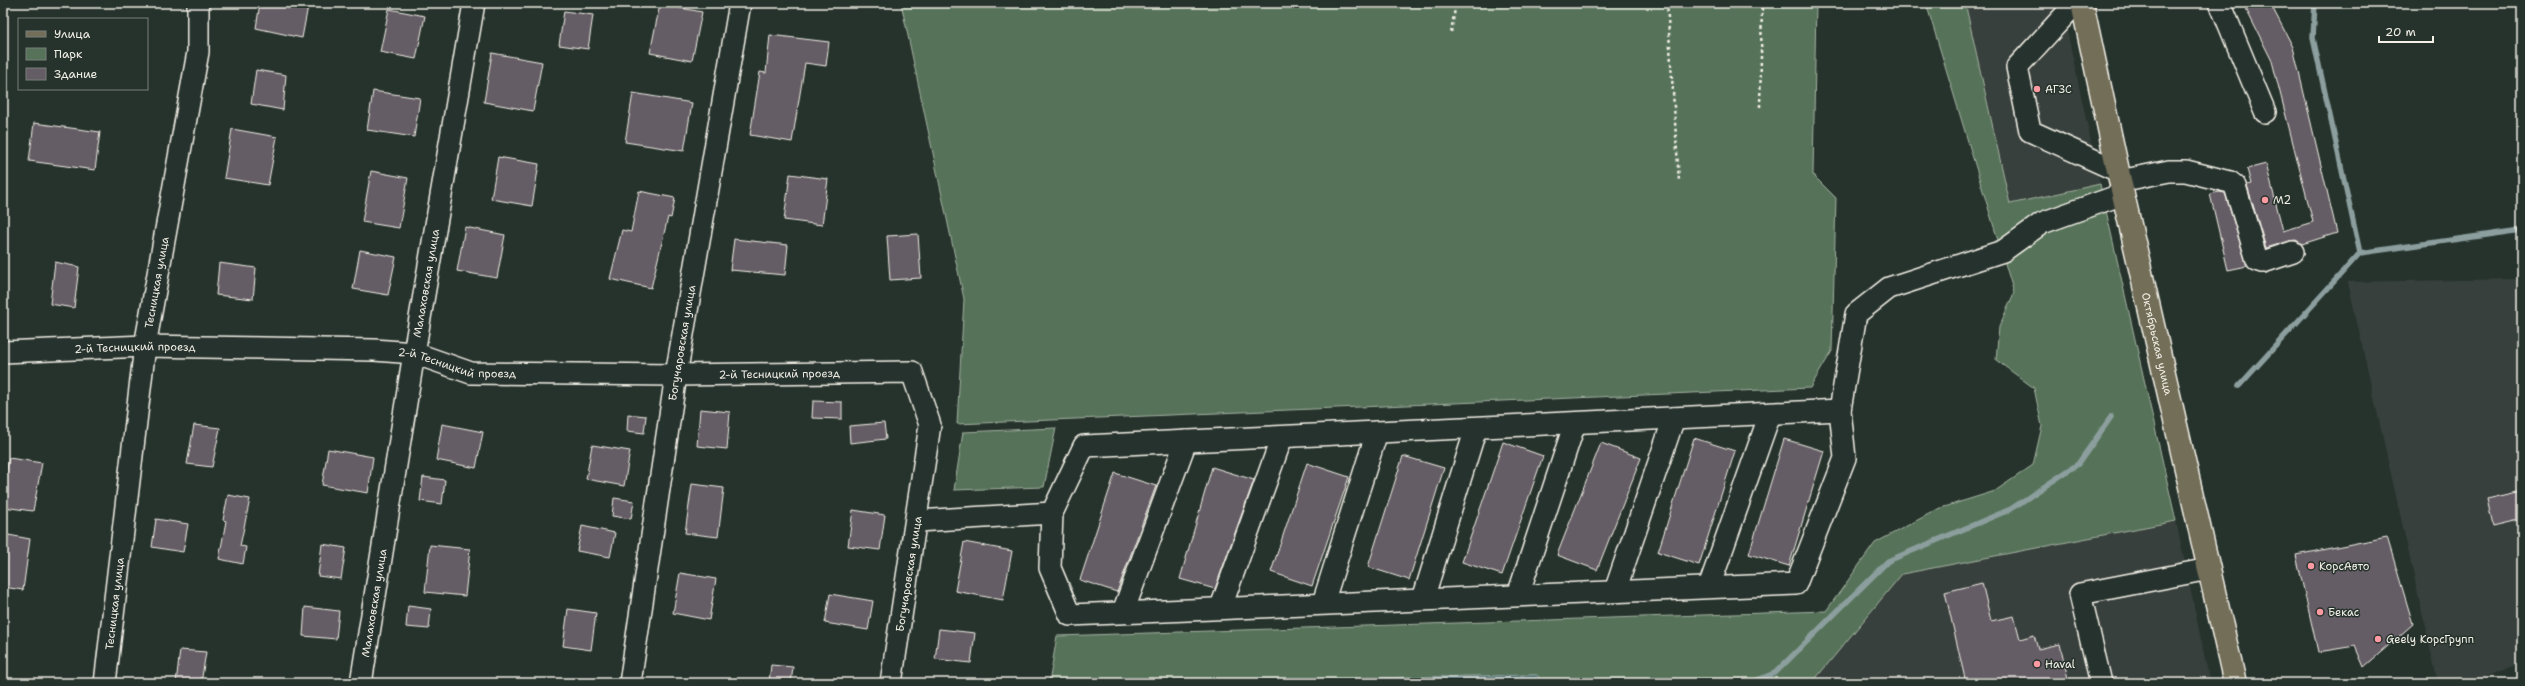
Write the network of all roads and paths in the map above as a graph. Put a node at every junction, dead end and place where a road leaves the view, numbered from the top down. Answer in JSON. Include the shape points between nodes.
{"nodes":[{"id":1,"x":198,"y":3,"type":"edge"},
{"id":2,"x":474,"y":3,"type":"edge"},
{"id":3,"x":740,"y":3,"type":"edge"},
{"id":4,"x":1456,"y":3,"type":"edge"},
{"id":5,"x":1667,"y":3,"type":"edge"},
{"id":6,"x":1762,"y":3,"type":"edge"},
{"id":7,"x":2076,"y":3,"type":"edge"},
{"id":8,"x":2082,"y":3,"type":"edge"},
{"id":9,"x":2220,"y":3,"type":"edge"},
{"id":10,"x":1451,"y":32,"type":"dead end"},
{"id":11,"x":1760,"y":107,"type":"dead end"},
{"id":12,"x":2265,"y":112,"type":"dead end"},
{"id":13,"x":1679,"y":181,"type":"dead end"},
{"id":14,"x":2120,"y":182,"type":"junction"},
{"id":15,"x":2293,"y":252,"type":"dead end"},
{"id":16,"x":145,"y":346,"type":"junction"},
{"id":17,"x":3,"y":352,"type":"edge"},
{"id":18,"x":414,"y":353,"type":"junction"},
{"id":19,"x":912,"y":372,"type":"joint"},
{"id":20,"x":676,"y":375,"type":"junction"},
{"id":21,"x":1840,"y":410,"type":"junction"},
{"id":22,"x":1770,"y":414,"type":"junction"},
{"id":23,"x":1674,"y":418,"type":"junction"},
{"id":24,"x":1575,"y":423,"type":"junction"},
{"id":25,"x":1476,"y":428,"type":"junction"},
{"id":26,"x":1377,"y":432,"type":"junction"},
{"id":27,"x":1282,"y":437,"type":"junction"},
{"id":28,"x":1186,"y":441,"type":"junction"},
{"id":29,"x":1052,"y":513,"type":"junction"},
{"id":30,"x":917,"y":521,"type":"junction"},
{"id":31,"x":2209,"y":569,"type":"junction"},
{"id":32,"x":1709,"y":587,"type":"junction"},
{"id":33,"x":1615,"y":591,"type":"junction"},
{"id":34,"x":1518,"y":595,"type":"junction"},
{"id":35,"x":1423,"y":599,"type":"junction"},
{"id":36,"x":1323,"y":603,"type":"junction"},
{"id":37,"x":1221,"y":607,"type":"junction"},
{"id":38,"x":1123,"y":612,"type":"junction"},
{"id":39,"x":105,"y":683,"type":"edge"},
{"id":40,"x":361,"y":683,"type":"edge"},
{"id":41,"x":630,"y":683,"type":"edge"},
{"id":42,"x":891,"y":683,"type":"edge"},
{"id":43,"x":2101,"y":683,"type":"edge"},
{"id":44,"x":2235,"y":683,"type":"edge"}],
"edges":[{"from":1,"to":16,"type":"street","name":"Тесницкая улица","via":[[198,52]]},
{"from":2,"to":18,"type":"street","name":"Малаховская улица"},
{"from":3,"to":20,"type":"street","name":"Богучаровская улица"},
{"from":4,"to":10,"type":"path"},
{"from":5,"to":13,"type":"path"},
{"from":6,"to":11,"type":"path"},
{"from":7,"to":14,"type":"street","via":[[2017,67],[2030,131]]},
{"from":8,"to":14,"type":"main road","name":"Октябрьская улица"},
{"from":9,"to":12,"type":"street"},
{"from":14,"to":15,"type":"street","via":[[2169,171],[2186,172],[2230,182],[2235,186],[2257,260],[2263,262]]},
{"from":14,"to":21,"type":"street","via":[[2042,223],[2003,251],[1889,288],[1856,314]]},
{"from":14,"to":31,"type":"main road","name":"Октябрьская улица"},
{"from":16,"to":17,"type":"street","name":"2-й Тесницкий проезд"},
{"from":16,"to":18,"type":"street","name":"2-й Тесницкий проезд"},
{"from":16,"to":39,"type":"street","name":"Тесницкая улица"},
{"from":18,"to":20,"type":"street","name":"2-й Тесницкий проезд","via":[[471,373]]},
{"from":18,"to":40,"type":"street","name":"Малаховская улица"},
{"from":19,"to":20,"type":"street","name":"2-й Тесницкий проезд"},
{"from":19,"to":30,"type":"street","name":"Богучаровская улица","via":[[930,425]]},
{"from":20,"to":41,"type":"street","name":"Богучаровская улица"},
{"from":21,"to":22,"type":"street"},
{"from":21,"to":32,"type":"street","via":[[1846,458],[1796,584]]},
{"from":22,"to":23,"type":"street"},
{"from":22,"to":32,"type":"street"},
{"from":23,"to":24,"type":"street"},
{"from":23,"to":33,"type":"street"},
{"from":24,"to":25,"type":"street"},
{"from":24,"to":34,"type":"street"},
{"from":25,"to":26,"type":"street"},
{"from":25,"to":35,"type":"street"},
{"from":26,"to":27,"type":"street"},
{"from":26,"to":36,"type":"street"},
{"from":27,"to":28,"type":"street"},
{"from":27,"to":37,"type":"street"},
{"from":28,"to":29,"type":"street","via":[[1084,446]]},
{"from":28,"to":38,"type":"street"},
{"from":29,"to":30,"type":"street"},
{"from":29,"to":38,"type":"street","via":[[1050,568],[1070,615]]},
{"from":30,"to":42,"type":"street","name":"Богучаровская улица"},
{"from":31,"to":43,"type":"street","via":[[2080,594]]},
{"from":31,"to":44,"type":"main road","name":"Октябрьская улица"},
{"from":32,"to":33,"type":"street"},
{"from":33,"to":34,"type":"street"},
{"from":34,"to":35,"type":"street"},
{"from":35,"to":36,"type":"street"},
{"from":36,"to":37,"type":"street"},
{"from":37,"to":38,"type":"street"}]}
